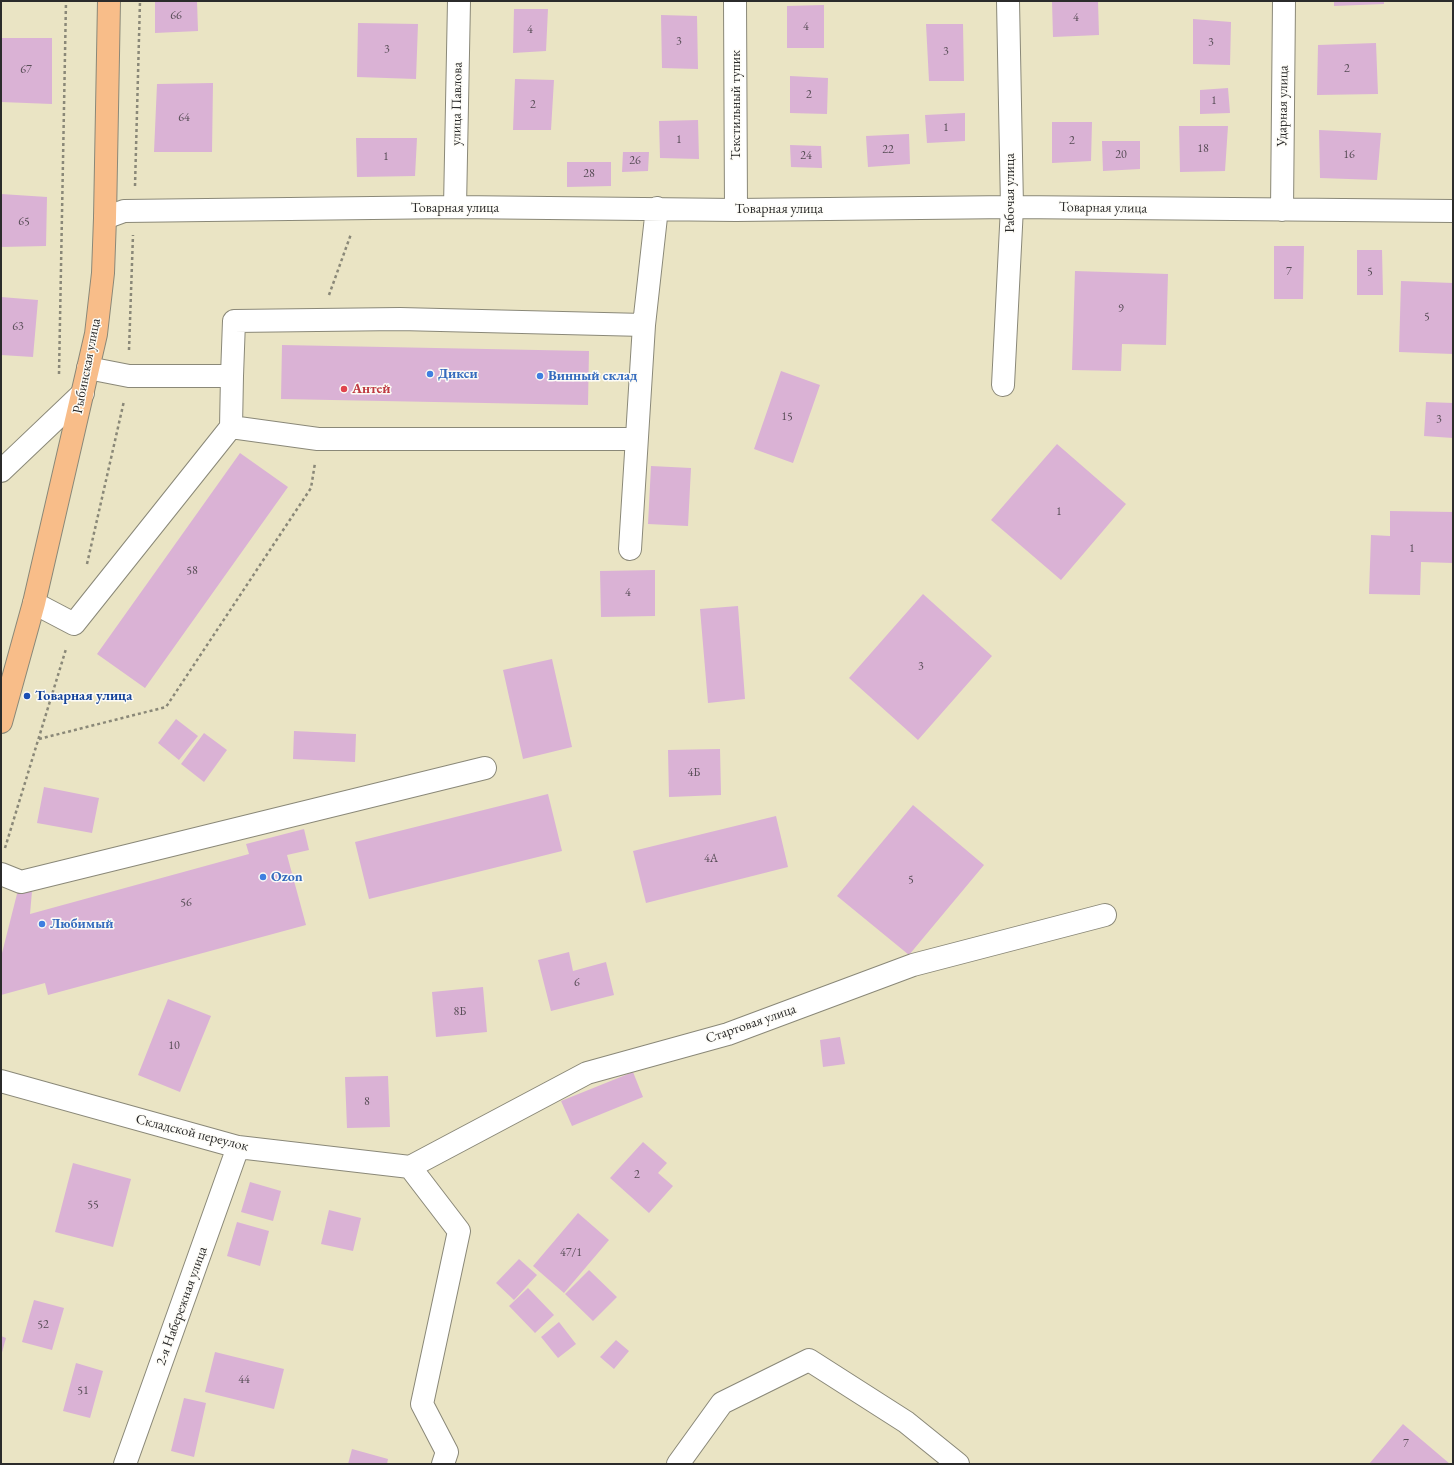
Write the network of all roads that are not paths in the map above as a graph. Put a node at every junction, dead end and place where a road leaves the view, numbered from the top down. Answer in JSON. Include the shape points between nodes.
{"nodes":[{"id":1,"x":109,"y":1,"type":"edge"},
{"id":2,"x":459,"y":1,"type":"edge"},
{"id":3,"x":735,"y":1,"type":"edge"},
{"id":4,"x":1008,"y":1,"type":"edge"},
{"id":5,"x":1284,"y":1,"type":"edge"},
{"id":6,"x":1012,"y":207,"type":"junction"},
{"id":7,"x":455,"y":208,"type":"junction"},
{"id":8,"x":657,"y":208,"type":"junction"},
{"id":9,"x":736,"y":210,"type":"junction"},
{"id":10,"x":1282,"y":210,"type":"junction"},
{"id":11,"x":1453,"y":211,"type":"edge"},
{"id":12,"x":106,"y":218,"type":"junction"},
{"id":13,"x":644,"y":325,"type":"junction"},
{"id":14,"x":88,"y":368,"type":"junction"},
{"id":15,"x":232,"y":376,"type":"junction"},
{"id":16,"x":1003,"y":385,"type":"dead end"},
{"id":17,"x":83,"y":393,"type":"junction"},
{"id":18,"x":231,"y":427,"type":"junction"},
{"id":19,"x":636,"y":439,"type":"junction"},
{"id":20,"x":1,"y":471,"type":"edge"},
{"id":21,"x":630,"y":549,"type":"dead end"},
{"id":22,"x":34,"y":603,"type":"junction"},
{"id":23,"x":1,"y":722,"type":"edge"},
{"id":24,"x":485,"y":768,"type":"dead end"},
{"id":25,"x":2,"y":864,"type":"edge"},
{"id":26,"x":1105,"y":915,"type":"dead end"},
{"id":27,"x":1,"y":1081,"type":"edge"},
{"id":28,"x":238,"y":1147,"type":"junction"},
{"id":29,"x":410,"y":1167,"type":"junction"},
{"id":30,"x":125,"y":1464,"type":"edge"},
{"id":31,"x":443,"y":1464,"type":"edge"},
{"id":32,"x":678,"y":1464,"type":"edge"},
{"id":33,"x":958,"y":1464,"type":"edge"}],
"edges":[{"from":1,"to":12,"type":"main road","name":"Рыбинская улица"},
{"from":2,"to":7,"type":"street","name":"улица Павлова"},
{"from":3,"to":9,"type":"street","name":"Текстильный тупик"},
{"from":4,"to":6,"type":"street","name":"Рабочая улица"},
{"from":5,"to":10,"type":"street","name":"Ударная улица"},
{"from":6,"to":9,"type":"street","name":"Товарная улица"},
{"from":6,"to":10,"type":"street","name":"Товарная улица"},
{"from":6,"to":16,"type":"street","name":"Рабочая улица"},
{"from":7,"to":8,"type":"street","name":"Товарная улица"},
{"from":7,"to":12,"type":"street","name":"Товарная улица","via":[[124,211]]},
{"from":8,"to":9,"type":"street","name":"Товарная улица"},
{"from":8,"to":13,"type":"street"},
{"from":10,"to":11,"type":"street","name":"Товарная улица"},
{"from":12,"to":14,"type":"main road","name":"Рыбинская улица","via":[[96,327]]},
{"from":13,"to":15,"type":"street","via":[[400,319],[234,322]]},
{"from":13,"to":19,"type":"street"},
{"from":14,"to":15,"type":"street","via":[[129,376]]},
{"from":14,"to":17,"type":"main road","name":"Рыбинская улица"},
{"from":15,"to":18,"type":"street"},
{"from":17,"to":20,"type":"street"},
{"from":17,"to":22,"type":"main road","name":"Рыбинская улица"},
{"from":18,"to":19,"type":"street","via":[[318,439]]},
{"from":18,"to":22,"type":"street","via":[[74,624]]},
{"from":19,"to":21,"type":"street"},
{"from":22,"to":23,"type":"main road","name":"Рыбинская улица"},
{"from":24,"to":25,"type":"street","via":[[21,882]]},
{"from":26,"to":29,"type":"street","name":"Стартовая улица","via":[[913,964],[728,1034],[587,1073]]},
{"from":27,"to":28,"type":"street","name":"Складской переулок"},
{"from":28,"to":29,"type":"street","name":"Складской переулок"},
{"from":28,"to":30,"type":"street","name":"2-я Набережная улица"},
{"from":29,"to":31,"type":"street","via":[[459,1231],[422,1404],[447,1452]]},
{"from":32,"to":33,"type":"street","via":[[722,1403],[809,1360],[906,1422]]}]}
